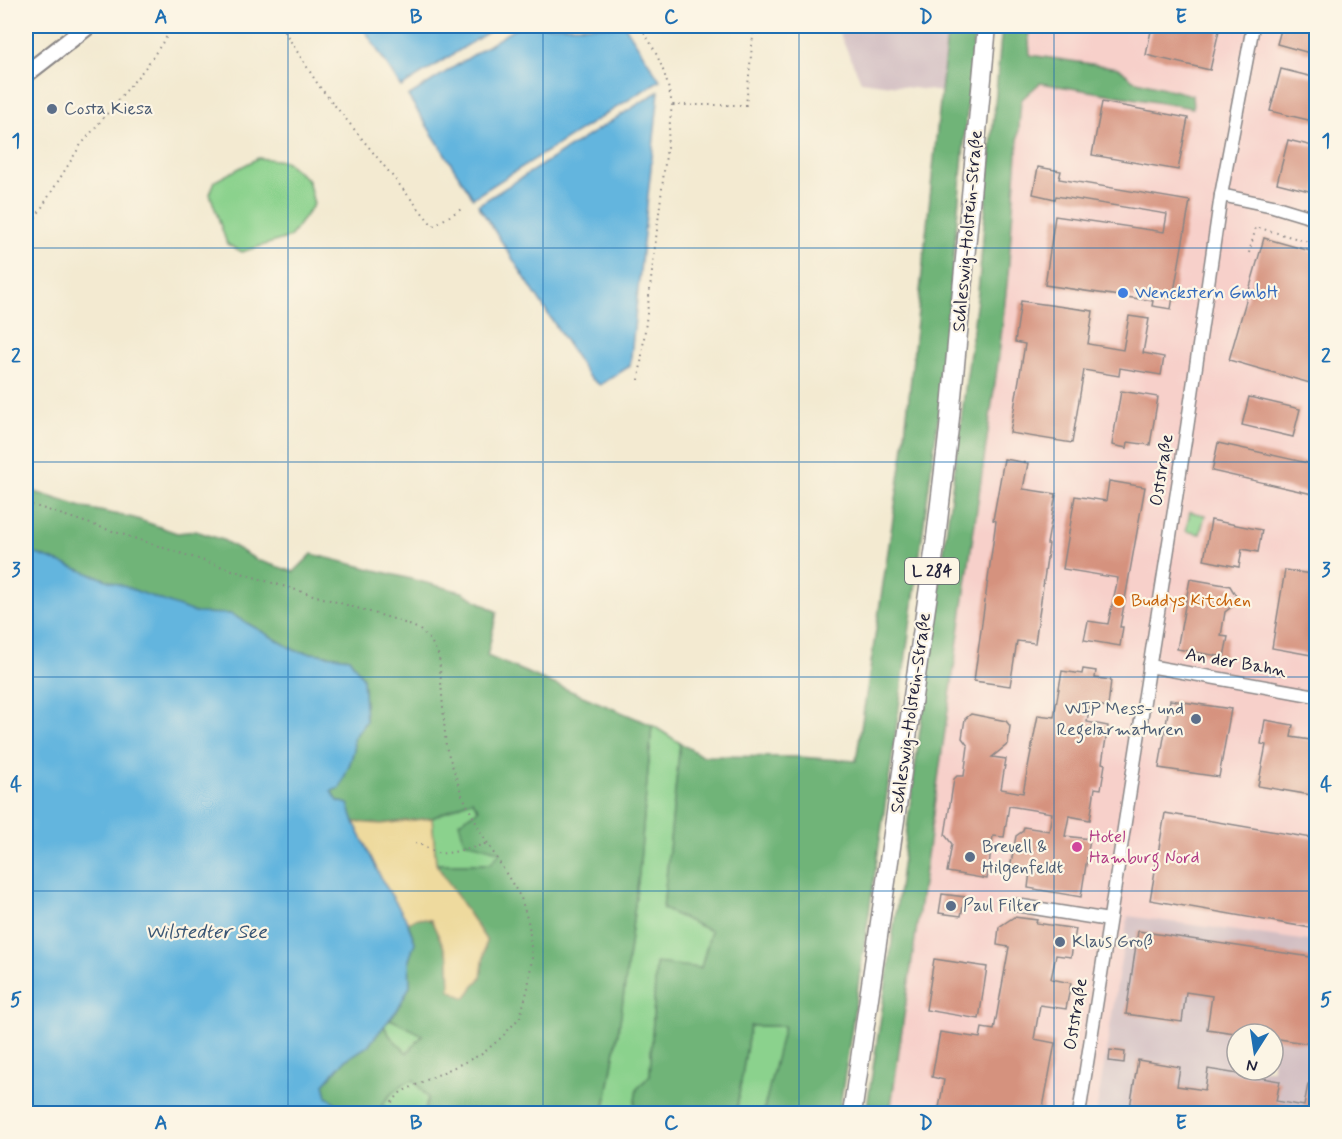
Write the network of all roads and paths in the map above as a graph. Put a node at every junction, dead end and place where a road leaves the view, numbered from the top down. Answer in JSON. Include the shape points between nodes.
{"nodes":[{"id":1,"x":42,"y":26,"type":"edge"},
{"id":2,"x":88,"y":26,"type":"edge"},
{"id":3,"x":174,"y":26,"type":"edge"},
{"id":4,"x":281,"y":26,"type":"edge"},
{"id":5,"x":640,"y":26,"type":"edge"},
{"id":6,"x":754,"y":26,"type":"edge"},
{"id":7,"x":987,"y":26,"type":"edge"},
{"id":8,"x":1253,"y":26,"type":"edge"},
{"id":9,"x":26,"y":38,"type":"edge"},
{"id":10,"x":26,"y":74,"type":"edge"},
{"id":11,"x":672,"y":105,"type":"junction"},
{"id":12,"x":1221,"y":195,"type":"junction"},
{"id":13,"x":463,"y":208,"type":"dead end"},
{"id":14,"x":1317,"y":219,"type":"edge"},
{"id":15,"x":26,"y":233,"type":"edge"},
{"id":16,"x":1317,"y":244,"type":"edge"},
{"id":17,"x":1249,"y":253,"type":"dead end"},
{"id":18,"x":639,"y":380,"type":"dead end"},
{"id":19,"x":26,"y":503,"type":"edge"},
{"id":20,"x":1149,"y":666,"type":"junction"},
{"id":21,"x":1317,"y":696,"type":"edge"},
{"id":22,"x":415,"y":843,"type":"dead end"},
{"id":23,"x":488,"y":843,"type":"junction"},
{"id":24,"x":1016,"y":905,"type":"dead end"},
{"id":25,"x":1109,"y":920,"type":"junction"},
{"id":26,"x":385,"y":1113,"type":"edge"},
{"id":27,"x":852,"y":1113,"type":"edge"},
{"id":28,"x":1078,"y":1113,"type":"edge"}],
"edges":[{"from":1,"to":9,"type":"path"},
{"from":2,"to":10,"type":"street"},
{"from":3,"to":15,"type":"path","via":[[145,68],[80,146]]},
{"from":4,"to":13,"type":"path","via":[[319,86],[434,226]]},
{"from":5,"to":11,"type":"path","via":[[654,45],[668,80]]},
{"from":6,"to":11,"type":"path","via":[[746,105]]},
{"from":7,"to":27,"type":"main road","name":"Schleswig-Holstein-Straße","number":"L 284","via":[[935,546]]},
{"from":8,"to":12,"type":"street","name":"Oststraße"},
{"from":11,"to":18,"type":"path"},
{"from":12,"to":14,"type":"street"},
{"from":12,"to":20,"type":"street","name":"Oststraße"},
{"from":16,"to":17,"type":"path","via":[[1256,227]]},
{"from":19,"to":23,"type":"path","via":[[419,629],[439,656],[446,747],[462,795]]},
{"from":20,"to":21,"type":"street","name":"An der Bahn"},
{"from":20,"to":25,"type":"street","name":"Oststraße"},
{"from":22,"to":23,"type":"path","via":[[439,853]]},
{"from":23,"to":26,"type":"path","via":[[521,898],[529,925],[532,958],[520,1017],[482,1054],[401,1092]]},
{"from":24,"to":25,"type":"street"},
{"from":25,"to":28,"type":"street","name":"Oststraße"}]}
